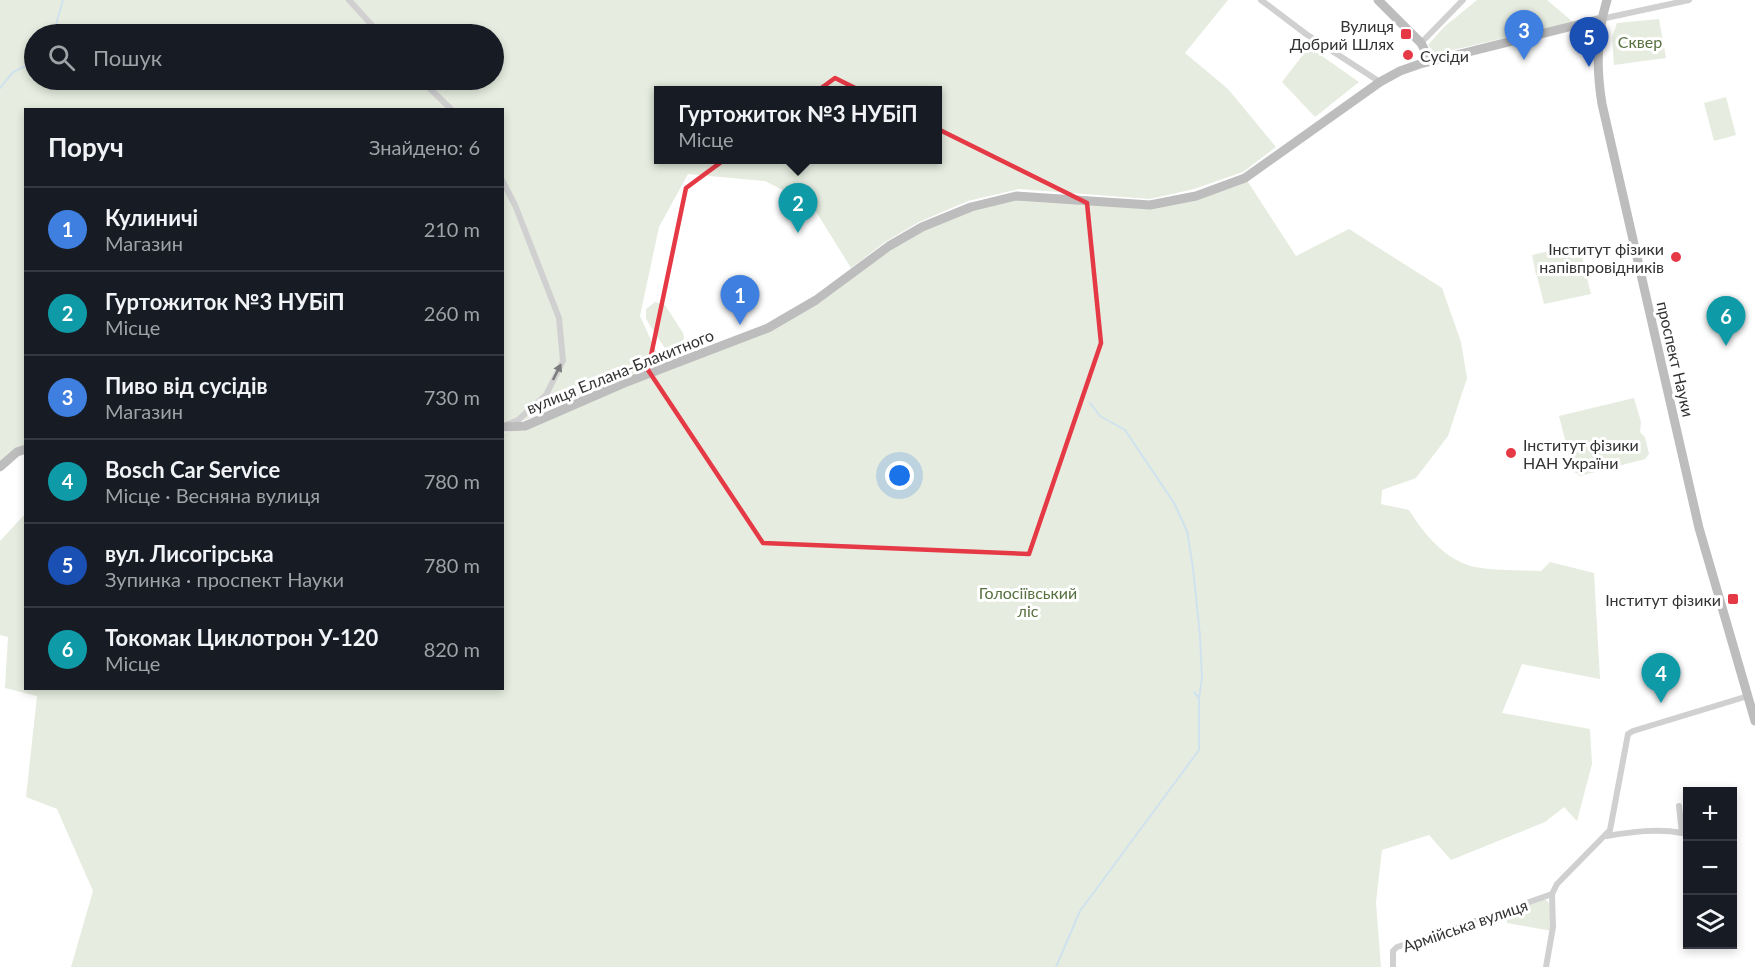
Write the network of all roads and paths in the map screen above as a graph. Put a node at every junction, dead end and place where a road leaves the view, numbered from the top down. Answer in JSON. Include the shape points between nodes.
{"nodes":[{"id":1,"x":349,"y":0,"type":"edge"},
{"id":2,"x":1261,"y":0,"type":"edge"},
{"id":3,"x":1378,"y":0,"type":"edge"},
{"id":4,"x":1463,"y":0,"type":"edge"},
{"id":5,"x":1607,"y":0,"type":"edge"},
{"id":6,"x":1689,"y":0,"type":"edge"},
{"id":7,"x":1601,"y":19,"type":"junction"},
{"id":8,"x":371,"y":24,"type":"edge"},
{"id":9,"x":1421,"y":43,"type":"junction"},
{"id":10,"x":1431,"y":62,"type":"junction"},
{"id":11,"x":1380,"y":82,"type":"junction"},
{"id":12,"x":431,"y":90,"type":"edge"},
{"id":13,"x":450,"y":108,"type":"edge"},
{"id":14,"x":504,"y":184,"type":"edge"},
{"id":15,"x":504,"y":426,"type":"edge"},
{"id":16,"x":504,"y":427,"type":"edge"},
{"id":17,"x":24,"y":450,"type":"edge"},
{"id":18,"x":0,"y":466,"type":"edge"},
{"id":19,"x":1748,"y":696,"type":"junction"},
{"id":20,"x":1755,"y":721,"type":"edge"},
{"id":21,"x":1679,"y":806,"type":"dead end"},
{"id":22,"x":1607,"y":836,"type":"junction"},
{"id":23,"x":1552,"y":894,"type":"junction"},
{"id":24,"x":1393,"y":967,"type":"edge"},
{"id":25,"x":1546,"y":967,"type":"edge"}],
"edges":[{"from":1,"to":8,"type":"street"},
{"from":2,"to":11,"type":"street"},
{"from":3,"to":9,"type":"street"},
{"from":4,"to":9,"type":"street"},
{"from":5,"to":7,"type":"street","name":"проспект Науки"},
{"from":6,"to":7,"type":"street"},
{"from":7,"to":10,"type":"street","name":"вулиця Еллана-Блакитного"},
{"from":7,"to":19,"type":"street","name":"проспект Науки","via":[[1597,65],[1602,104],[1701,537]]},
{"from":9,"to":10,"type":"street"},
{"from":10,"to":11,"type":"street","name":"вулиця Еллана-Блакитного"},
{"from":11,"to":16,"type":"street","name":"вулиця Еллана-Блакитного","via":[[1245,178],[1196,196],[1150,205],[1016,196],[971,207],[889,246],[816,300],[768,328],[525,426]]},
{"from":12,"to":13,"type":"street"},
{"from":15,"to":14,"type":"street","one_way":true,"via":[[518,420],[546,395],[563,361],[559,318]]},
{"from":17,"to":18,"type":"street"},
{"from":19,"to":20,"type":"street","name":"проспект Науки"},
{"from":19,"to":22,"type":"street","via":[[1628,734]]},
{"from":21,"to":22,"type":"street","via":[[1682,833]]},
{"from":22,"to":23,"type":"street","via":[[1593,846]]},
{"from":23,"to":24,"type":"street","name":"Армійська вулиця","via":[[1397,947],[1393,951]]},
{"from":23,"to":25,"type":"street","via":[[1552,931]]}]}
